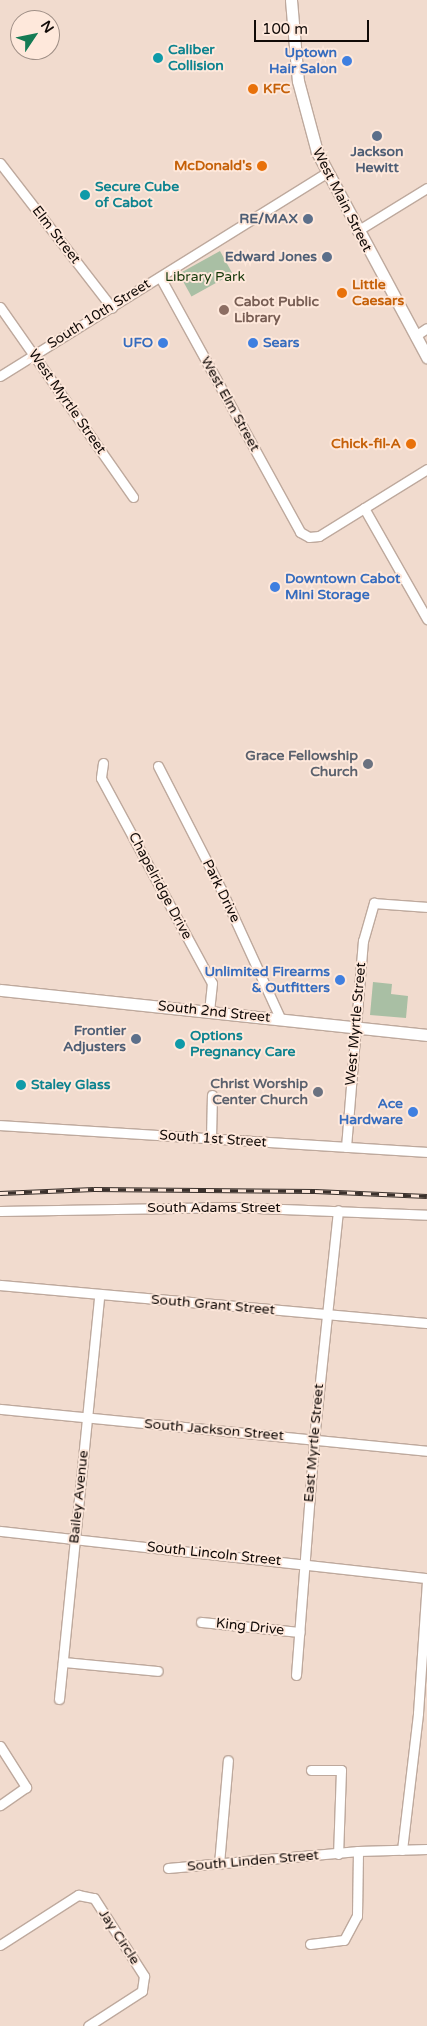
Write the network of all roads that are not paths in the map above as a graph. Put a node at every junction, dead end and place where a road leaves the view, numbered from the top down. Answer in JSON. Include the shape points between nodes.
{"nodes":[{"id":1,"x":291,"y":0,"type":"edge"},
{"id":2,"x":0,"y":163,"type":"edge"},
{"id":3,"x":326,"y":173,"type":"junction"},
{"id":4,"x":427,"y":188,"type":"edge"},
{"id":5,"x":357,"y":231,"type":"junction"},
{"id":6,"x":160,"y":277,"type":"junction"},
{"id":7,"x":0,"y":307,"type":"edge"},
{"id":8,"x":112,"y":308,"type":"junction"},
{"id":9,"x":427,"y":328,"type":"edge"},
{"id":10,"x":415,"y":336,"type":"junction"},
{"id":11,"x":34,"y":355,"type":"junction"},
{"id":12,"x":427,"y":357,"type":"edge"},
{"id":13,"x":0,"y":376,"type":"edge"},
{"id":14,"x":427,"y":469,"type":"edge"},
{"id":15,"x":132,"y":497,"type":"dead end"},
{"id":16,"x":364,"y":508,"type":"junction"},
{"id":17,"x":427,"y":619,"type":"edge"},
{"id":18,"x":103,"y":763,"type":"dead end"},
{"id":19,"x":158,"y":766,"type":"dead end"},
{"id":20,"x":427,"y":907,"type":"edge"},
{"id":21,"x":0,"y":990,"type":"edge"},
{"id":22,"x":209,"y":1011,"type":"junction"},
{"id":23,"x":280,"y":1018,"type":"junction"},
{"id":24,"x":356,"y":1026,"type":"junction"},
{"id":25,"x":427,"y":1035,"type":"edge"},
{"id":26,"x":212,"y":1095,"type":"dead end"},
{"id":27,"x":0,"y":1125,"type":"edge"},
{"id":28,"x":211,"y":1138,"type":"junction"},
{"id":29,"x":346,"y":1147,"type":"junction"},
{"id":30,"x":427,"y":1152,"type":"edge"},
{"id":31,"x":338,"y":1210,"type":"junction"},
{"id":32,"x":0,"y":1211,"type":"edge"},
{"id":33,"x":427,"y":1215,"type":"edge"},
{"id":34,"x":0,"y":1286,"type":"edge"},
{"id":35,"x":99,"y":1295,"type":"junction"},
{"id":36,"x":327,"y":1315,"type":"junction"},
{"id":37,"x":427,"y":1323,"type":"edge"},
{"id":38,"x":0,"y":1409,"type":"edge"},
{"id":39,"x":87,"y":1418,"type":"junction"},
{"id":40,"x":314,"y":1439,"type":"junction"},
{"id":41,"x":427,"y":1451,"type":"edge"},
{"id":42,"x":0,"y":1531,"type":"edge"},
{"id":43,"x":74,"y":1539,"type":"junction"},
{"id":44,"x":303,"y":1565,"type":"junction"},
{"id":45,"x":427,"y":1579,"type":"edge"},
{"id":46,"x":201,"y":1622,"type":"dead end"},
{"id":47,"x":299,"y":1632,"type":"junction"},
{"id":48,"x":63,"y":1662,"type":"junction"},
{"id":49,"x":158,"y":1670,"type":"dead end"},
{"id":50,"x":296,"y":1675,"type":"dead end"},
{"id":51,"x":59,"y":1699,"type":"dead end"},
{"id":52,"x":0,"y":1746,"type":"edge"},
{"id":53,"x":228,"y":1760,"type":"dead end"},
{"id":54,"x":311,"y":1770,"type":"dead end"},
{"id":55,"x":0,"y":1805,"type":"edge"},
{"id":56,"x":427,"y":1849,"type":"edge"},
{"id":57,"x":402,"y":1850,"type":"junction"},
{"id":58,"x":358,"y":1852,"type":"junction"},
{"id":59,"x":338,"y":1854,"type":"junction"},
{"id":60,"x":219,"y":1864,"type":"junction"},
{"id":61,"x":168,"y":1868,"type":"dead end"},
{"id":62,"x":310,"y":1944,"type":"dead end"},
{"id":63,"x":0,"y":1945,"type":"edge"},
{"id":64,"x":88,"y":2026,"type":"edge"}],
"edges":[{"from":1,"to":3,"type":"main road","name":"West Main Street","via":[[299,87],[309,130]]},
{"from":2,"to":8,"type":"street","name":"Elm Street"},
{"from":3,"to":5,"type":"main road","name":"West Main Street"},
{"from":3,"to":6,"type":"street","name":"South 10th Street"},
{"from":4,"to":5,"type":"street"},
{"from":5,"to":10,"type":"main road","name":"West Main Street"},
{"from":6,"to":8,"type":"street","name":"South 10th Street"},
{"from":6,"to":16,"type":"street","name":"West Elm Street","via":[[300,532],[309,537],[319,536]]},
{"from":7,"to":11,"type":"street","name":"West Myrtle Street"},
{"from":8,"to":11,"type":"street","name":"South 10th Street"},
{"from":9,"to":10,"type":"street"},
{"from":10,"to":12,"type":"main road","name":"West Main Street"},
{"from":11,"to":13,"type":"street","name":"South 10th Street"},
{"from":11,"to":15,"type":"street","name":"West Myrtle Street"},
{"from":14,"to":16,"type":"street"},
{"from":16,"to":17,"type":"street"},
{"from":18,"to":22,"type":"street","name":"Chapelridge Drive","via":[[102,778],[212,983]]},
{"from":19,"to":23,"type":"street","name":"Park Drive","via":[[221,889]]},
{"from":20,"to":24,"type":"street","name":"West Myrtle Street","via":[[374,903],[363,941]]},
{"from":21,"to":22,"type":"main road","name":"South 2nd Street"},
{"from":22,"to":23,"type":"main road","name":"South 2nd Street"},
{"from":23,"to":24,"type":"main road","name":"South 2nd Street"},
{"from":24,"to":25,"type":"main road","name":"South 2nd Street"},
{"from":24,"to":29,"type":"street","name":"West Myrtle Street"},
{"from":26,"to":28,"type":"street"},
{"from":27,"to":28,"type":"street","name":"South 1st Street"},
{"from":28,"to":29,"type":"street","name":"South 1st Street"},
{"from":29,"to":30,"type":"street","name":"South 1st Street"},
{"from":31,"to":32,"type":"street","name":"South Adams Street","via":[[159,1207]]},
{"from":31,"to":33,"type":"street","name":"South Adams Street"},
{"from":31,"to":36,"type":"street","name":"East Myrtle Street"},
{"from":34,"to":35,"type":"street","name":"South Grant Street"},
{"from":35,"to":36,"type":"street","name":"South Grant Street"},
{"from":35,"to":39,"type":"street","name":"Bailey Avenue"},
{"from":36,"to":37,"type":"street","name":"South Grant Street"},
{"from":36,"to":40,"type":"street","name":"East Myrtle Street"},
{"from":38,"to":39,"type":"street","name":"South Jackson Street"},
{"from":39,"to":40,"type":"street","name":"South Jackson Street"},
{"from":39,"to":43,"type":"street","name":"Bailey Avenue"},
{"from":40,"to":41,"type":"street","name":"South Jackson Street"},
{"from":40,"to":44,"type":"street","name":"East Myrtle Street"},
{"from":42,"to":43,"type":"street","name":"South Lincoln Street"},
{"from":43,"to":44,"type":"street","name":"South Lincoln Street"},
{"from":43,"to":48,"type":"street","name":"Bailey Avenue"},
{"from":44,"to":45,"type":"street","name":"South Lincoln Street"},
{"from":44,"to":47,"type":"street","name":"East Myrtle Street"},
{"from":45,"to":57,"type":"street","via":[[418,1714]]},
{"from":46,"to":47,"type":"street","name":"King Drive"},
{"from":47,"to":50,"type":"street","name":"East Myrtle Street"},
{"from":48,"to":49,"type":"street"},
{"from":48,"to":51,"type":"street","name":"Bailey Avenue"},
{"from":52,"to":55,"type":"street","via":[[26,1787]]},
{"from":53,"to":60,"type":"street"},
{"from":54,"to":59,"type":"street","name":"South Linden Street","via":[[341,1770]]},
{"from":56,"to":57,"type":"street","name":"South Linden Street"},
{"from":57,"to":58,"type":"street","name":"South Linden Street"},
{"from":58,"to":59,"type":"street","name":"South Linden Street"},
{"from":58,"to":62,"type":"street","via":[[357,1916],[344,1940]]},
{"from":59,"to":60,"type":"street","name":"South Linden Street"},
{"from":60,"to":61,"type":"street","name":"South Linden Street"},
{"from":63,"to":64,"type":"street","name":"Jay Circle","via":[[78,1894],[94,1898],[144,1976],[142,1991]]}]}
